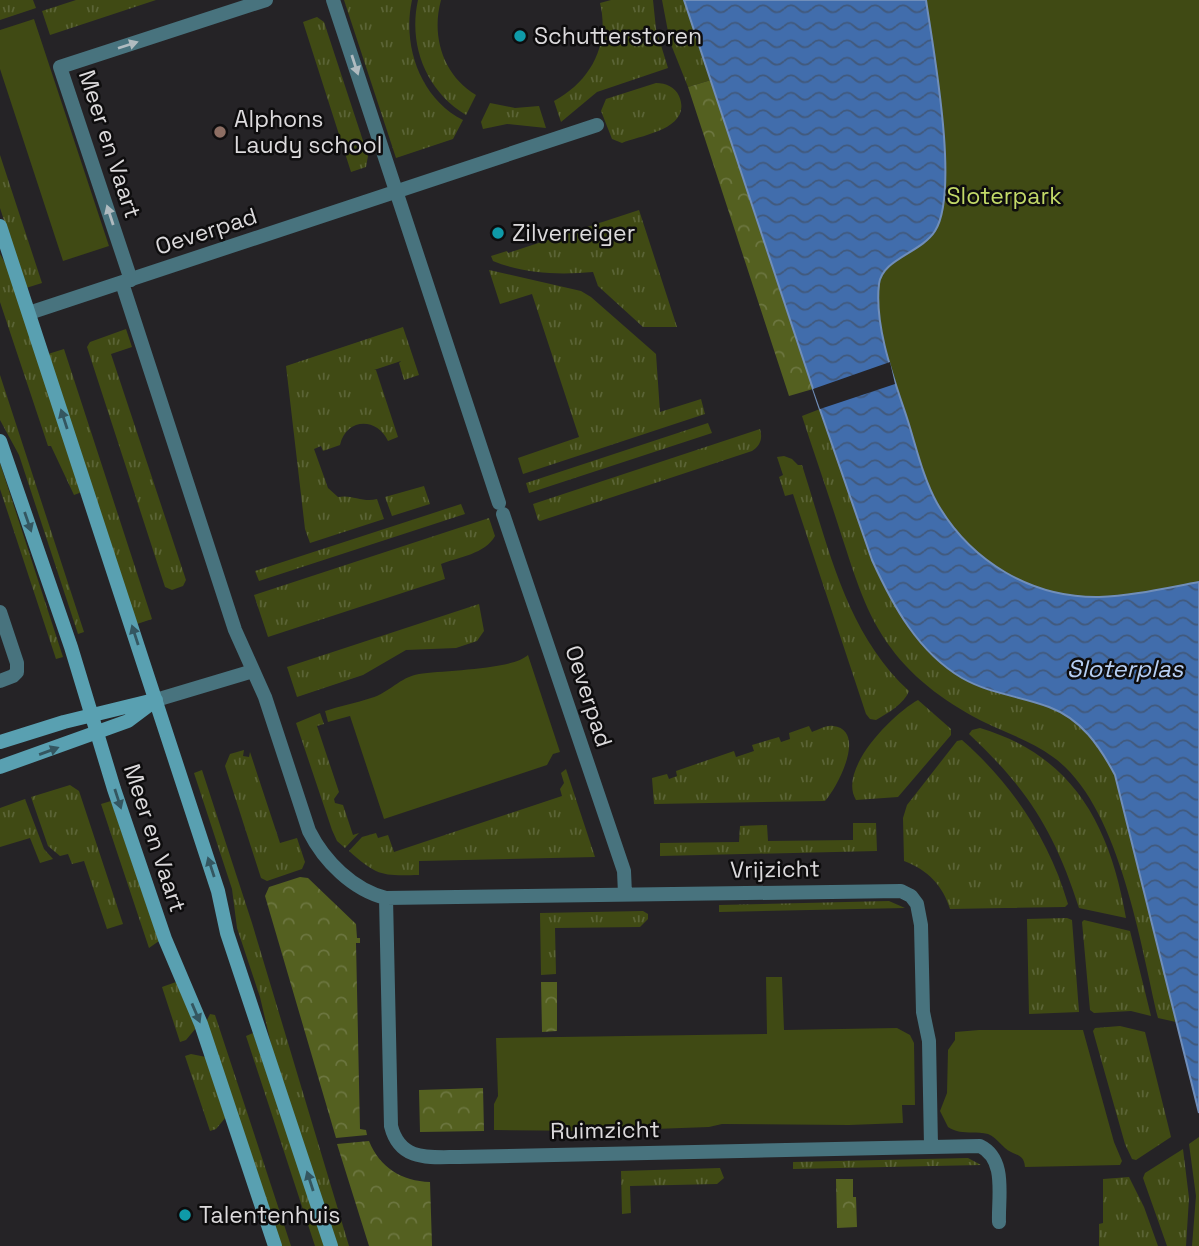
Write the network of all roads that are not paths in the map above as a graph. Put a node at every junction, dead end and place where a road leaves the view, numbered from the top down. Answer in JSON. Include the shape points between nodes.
{"nodes":[{"id":1,"x":266,"y":0,"type":"edge"},
{"id":2,"x":333,"y":0,"type":"edge"},
{"id":3,"x":597,"y":125,"type":"dead end"},
{"id":4,"x":397,"y":193,"type":"junction"},
{"id":5,"x":0,"y":226,"type":"edge"},
{"id":6,"x":126,"y":281,"type":"junction"},
{"id":7,"x":29,"y":313,"type":"junction"},
{"id":8,"x":0,"y":441,"type":"edge"},
{"id":9,"x":0,"y":612,"type":"edge"},
{"id":10,"x":253,"y":671,"type":"junction"},
{"id":11,"x":0,"y":681,"type":"edge"},
{"id":12,"x":156,"y":700,"type":"junction"},
{"id":13,"x":92,"y":715,"type":"junction"},
{"id":14,"x":97,"y":734,"type":"junction"},
{"id":15,"x":0,"y":742,"type":"edge"},
{"id":16,"x":0,"y":767,"type":"edge"},
{"id":17,"x":625,"y":894,"type":"junction"},
{"id":18,"x":386,"y":898,"type":"junction"},
{"id":19,"x":931,"y":1146,"type":"junction"},
{"id":20,"x":999,"y":1222,"type":"dead end"},
{"id":21,"x":275,"y":1246,"type":"edge"},
{"id":22,"x":331,"y":1246,"type":"edge"}],
"edges":[{"from":6,"to":1,"type":"street","name":"Meer en Vaart","one_way":true,"via":[[61,67]]},
{"from":2,"to":4,"type":"street","name":"Oeverpad","one_way":true},
{"from":3,"to":4,"type":"street","name":"Oeverpad"},
{"from":4,"to":6,"type":"street","name":"Oeverpad"},
{"from":4,"to":17,"type":"street","name":"Oeverpad","via":[[624,871]]},
{"from":5,"to":7,"type":"main road","name":"Meer en Vaart"},
{"from":6,"to":7,"type":"street","name":"Oeverpad"},
{"from":6,"to":10,"type":"street","name":"Meer en Vaart","via":[[235,630]]},
{"from":12,"to":7,"type":"main road","name":"Meer en Vaart","one_way":true},
{"from":8,"to":13,"type":"main road","name":"Meer en Vaart","one_way":true},
{"from":9,"to":11,"type":"street","via":[[18,663],[17,672]]},
{"from":10,"to":12,"type":"street"},
{"from":10,"to":18,"type":"street","name":"Meer en Vaart","via":[[318,850],[358,886]]},
{"from":12,"to":13,"type":"main road"},
{"from":12,"to":14,"type":"main road","via":[[128,721]]},
{"from":22,"to":12,"type":"main road","name":"Meer en Vaart","one_way":true,"via":[[227,933],[218,891]]},
{"from":13,"to":14,"type":"main road","name":"Meer en Vaart"},
{"from":13,"to":15,"type":"main road"},
{"from":16,"to":14,"type":"main road","one_way":true},
{"from":14,"to":21,"type":"main road","name":"Meer en Vaart","one_way":true},
{"from":17,"to":18,"type":"street","name":"Vrijzicht"},
{"from":17,"to":19,"type":"street","name":"Vrijzicht","via":[[887,889],[911,897],[921,925]]},
{"from":18,"to":19,"type":"street","name":"Ruimzicht","via":[[391,1126],[403,1149],[412,1154]]},
{"from":19,"to":20,"type":"street","name":"Ruimzicht","via":[[980,1146],[989,1151],[998,1170]]}]}
